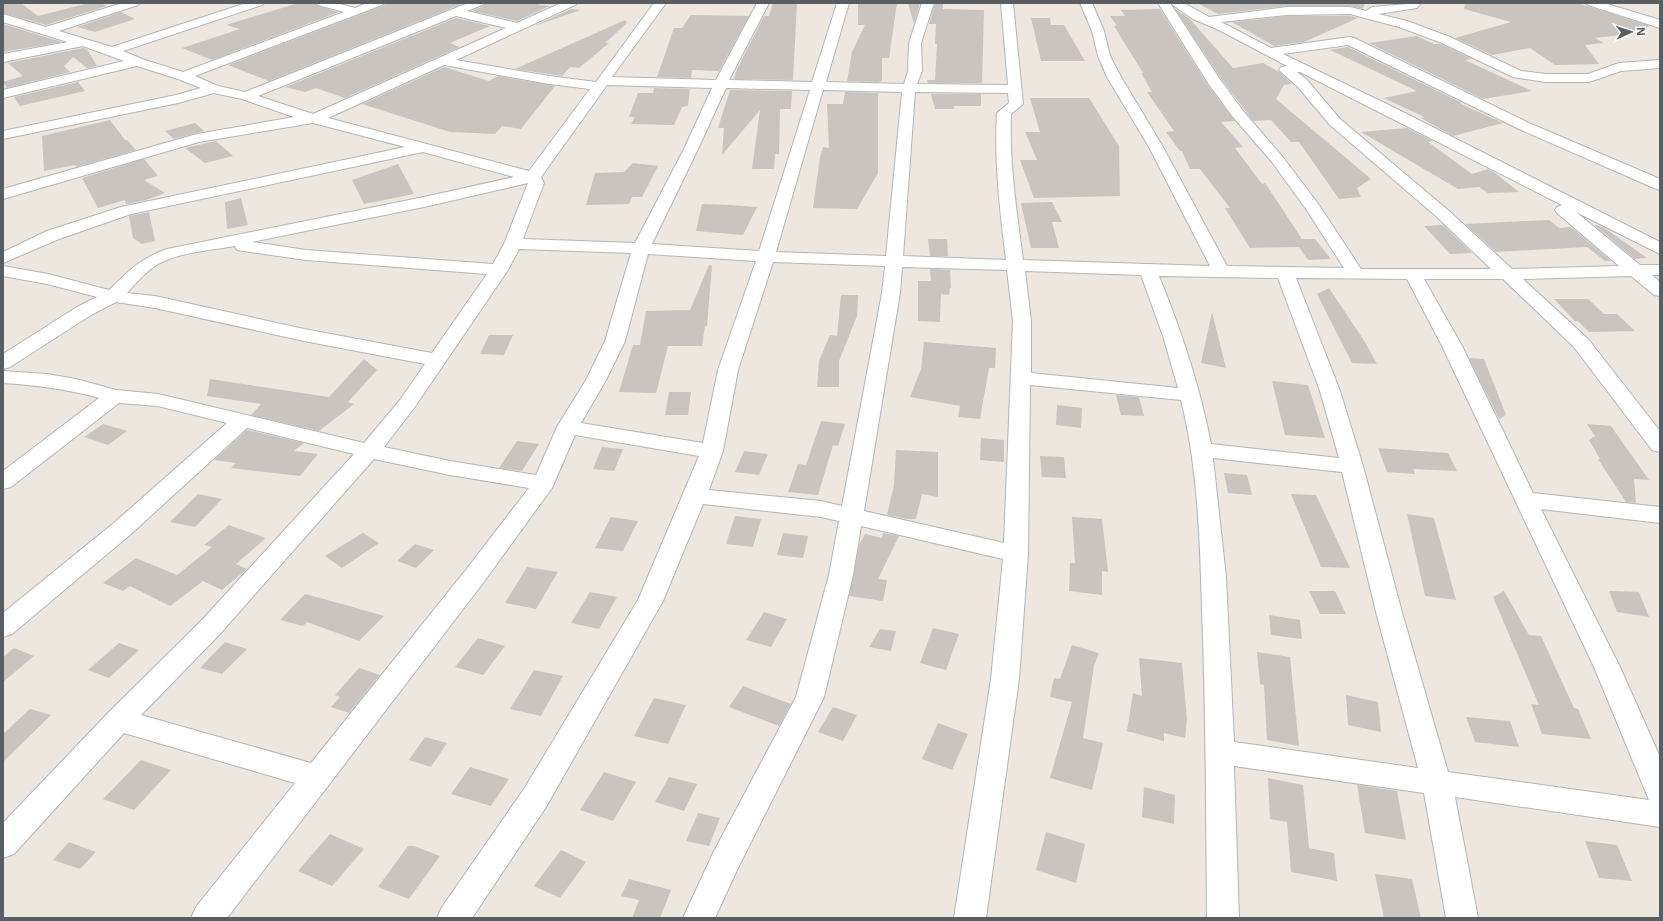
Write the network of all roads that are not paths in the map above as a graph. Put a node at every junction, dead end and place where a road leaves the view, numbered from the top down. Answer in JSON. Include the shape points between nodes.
{"nodes":[{"id":1,"x":134,"y":3,"type":"edge"},
{"id":2,"x":234,"y":3,"type":"edge"},
{"id":3,"x":322,"y":3,"type":"edge"},
{"id":4,"x":378,"y":3,"type":"edge"},
{"id":5,"x":478,"y":3,"type":"edge"},
{"id":6,"x":571,"y":3,"type":"edge"},
{"id":7,"x":660,"y":3,"type":"edge"},
{"id":8,"x":763,"y":3,"type":"edge"},
{"id":9,"x":843,"y":3,"type":"edge"},
{"id":10,"x":928,"y":3,"type":"edge"},
{"id":11,"x":1007,"y":3,"type":"edge"},
{"id":12,"x":1086,"y":3,"type":"edge"},
{"id":13,"x":1164,"y":3,"type":"edge"},
{"id":14,"x":1176,"y":3,"type":"edge"},
{"id":15,"x":1415,"y":3,"type":"edge"},
{"id":16,"x":1592,"y":3,"type":"edge"},
{"id":17,"x":253,"y":5,"type":"edge"},
{"id":18,"x":355,"y":11,"type":"junction"},
{"id":19,"x":455,"y":12,"type":"junction"},
{"id":20,"x":1363,"y":12,"type":"junction"},
{"id":21,"x":3,"y":18,"type":"edge"},
{"id":22,"x":1210,"y":20,"type":"junction"},
{"id":23,"x":1660,"y":24,"type":"edge"},
{"id":24,"x":518,"y":27,"type":"junction"},
{"id":25,"x":46,"y":31,"type":"junction"},
{"id":26,"x":85,"y":42,"type":"junction"},
{"id":27,"x":112,"y":51,"type":"junction"},
{"id":28,"x":1269,"y":52,"type":"junction"},
{"id":29,"x":3,"y":58,"type":"edge"},
{"id":30,"x":443,"y":61,"type":"junction"},
{"id":31,"x":137,"y":62,"type":"junction"},
{"id":32,"x":1660,"y":64,"type":"edge"},
{"id":33,"x":1301,"y":68,"type":"junction"},
{"id":34,"x":183,"y":76,"type":"junction"},
{"id":35,"x":721,"y":83,"type":"junction"},
{"id":36,"x":600,"y":84,"type":"junction"},
{"id":37,"x":818,"y":86,"type":"junction"},
{"id":38,"x":909,"y":88,"type":"junction"},
{"id":39,"x":214,"y":89,"type":"junction"},
{"id":40,"x":1015,"y":89,"type":"junction"},
{"id":41,"x":3,"y":94,"type":"edge"},
{"id":42,"x":246,"y":96,"type":"junction"},
{"id":43,"x":316,"y":118,"type":"junction"},
{"id":44,"x":3,"y":135,"type":"edge"},
{"id":45,"x":424,"y":148,"type":"junction"},
{"id":46,"x":533,"y":177,"type":"junction"},
{"id":47,"x":1529,"y":182,"type":"junction"},
{"id":48,"x":1660,"y":185,"type":"edge"},
{"id":49,"x":3,"y":194,"type":"edge"},
{"id":50,"x":224,"y":244,"type":"junction"},
{"id":51,"x":512,"y":244,"type":"junction"},
{"id":52,"x":641,"y":248,"type":"junction"},
{"id":53,"x":1660,"y":249,"type":"edge"},
{"id":54,"x":766,"y":256,"type":"junction"},
{"id":55,"x":3,"y":258,"type":"edge"},
{"id":56,"x":895,"y":261,"type":"junction"},
{"id":57,"x":1016,"y":266,"type":"junction"},
{"id":58,"x":499,"y":270,"type":"junction"},
{"id":59,"x":1148,"y":270,"type":"junction"},
{"id":60,"x":1660,"y":270,"type":"edge"},
{"id":61,"x":3,"y":271,"type":"edge"},
{"id":62,"x":1221,"y":271,"type":"junction"},
{"id":63,"x":1636,"y":271,"type":"junction"},
{"id":64,"x":1285,"y":272,"type":"junction"},
{"id":65,"x":1412,"y":273,"type":"junction"},
{"id":66,"x":1356,"y":274,"type":"junction"},
{"id":67,"x":1508,"y":274,"type":"junction"},
{"id":68,"x":1660,"y":292,"type":"edge"},
{"id":69,"x":113,"y":296,"type":"junction"},
{"id":70,"x":437,"y":360,"type":"junction"},
{"id":71,"x":3,"y":364,"type":"edge"},
{"id":72,"x":3,"y":377,"type":"edge"},
{"id":73,"x":1020,"y":378,"type":"junction"},
{"id":74,"x":1190,"y":395,"type":"junction"},
{"id":75,"x":115,"y":396,"type":"junction"},
{"id":76,"x":243,"y":420,"type":"junction"},
{"id":77,"x":568,"y":427,"type":"junction"},
{"id":78,"x":1660,"y":445,"type":"edge"},
{"id":79,"x":1201,"y":450,"type":"junction"},
{"id":80,"x":369,"y":451,"type":"junction"},
{"id":81,"x":712,"y":451,"type":"junction"},
{"id":82,"x":1352,"y":466,"type":"junction"},
{"id":83,"x":3,"y":482,"type":"edge"},
{"id":84,"x":544,"y":483,"type":"junction"},
{"id":85,"x":695,"y":496,"type":"junction"},
{"id":86,"x":1525,"y":500,"type":"junction"},
{"id":87,"x":1660,"y":515,"type":"edge"},
{"id":88,"x":851,"y":516,"type":"junction"},
{"id":89,"x":1016,"y":554,"type":"junction"},
{"id":90,"x":3,"y":627,"type":"edge"},
{"id":91,"x":119,"y":720,"type":"junction"},
{"id":92,"x":1220,"y":752,"type":"junction"},
{"id":93,"x":316,"y":777,"type":"junction"},
{"id":94,"x":1437,"y":783,"type":"junction"},
{"id":95,"x":1660,"y":791,"type":"edge"},
{"id":96,"x":1660,"y":814,"type":"edge"},
{"id":97,"x":9,"y":831,"type":"edge"},
{"id":98,"x":207,"y":918,"type":"edge"},
{"id":99,"x":453,"y":918,"type":"edge"},
{"id":100,"x":699,"y":918,"type":"edge"},
{"id":101,"x":970,"y":918,"type":"edge"},
{"id":102,"x":1223,"y":918,"type":"edge"},
{"id":103,"x":1462,"y":918,"type":"edge"}],
"edges":[{"from":1,"to":25,"type":"street"},
{"from":2,"to":17,"type":"street"},
{"from":3,"to":18,"type":"street"},
{"from":4,"to":18,"type":"street"},
{"from":5,"to":19,"type":"street"},
{"from":6,"to":24,"type":"street"},
{"from":7,"to":36,"type":"street"},
{"from":8,"to":35,"type":"street"},
{"from":9,"to":37,"type":"street"},
{"from":10,"to":38,"type":"street","via":[[916,43],[915,71]]},
{"from":11,"to":40,"type":"street"},
{"from":12,"to":62,"type":"street","via":[[1114,77],[1156,147]]},
{"from":13,"to":66,"type":"street","via":[[1213,80],[1277,159]]},
{"from":14,"to":22,"type":"street","via":[[1197,16]]},
{"from":15,"to":20,"type":"street","via":[[1413,6]]},
{"from":16,"to":23,"type":"street"},
{"from":17,"to":27,"type":"street"},
{"from":18,"to":34,"type":"street"},
{"from":19,"to":24,"type":"street"},
{"from":19,"to":42,"type":"street"},
{"from":20,"to":22,"type":"street","via":[[1287,11]]},
{"from":20,"to":32,"type":"street","via":[[1446,40],[1518,74],[1589,78],[1620,67]]},
{"from":21,"to":25,"type":"street"},
{"from":22,"to":28,"type":"street"},
{"from":24,"to":30,"type":"street"},
{"from":25,"to":26,"type":"street"},
{"from":26,"to":27,"type":"street"},
{"from":26,"to":29,"type":"street"},
{"from":27,"to":31,"type":"street"},
{"from":28,"to":33,"type":"street"},
{"from":28,"to":48,"type":"street","via":[[1350,41],[1524,126]]},
{"from":30,"to":36,"type":"street","via":[[549,80]]},
{"from":30,"to":43,"type":"street"},
{"from":31,"to":34,"type":"street"},
{"from":31,"to":41,"type":"street"},
{"from":33,"to":47,"type":"street"},
{"from":33,"to":67,"type":"street","via":[[1286,70],[1302,83],[1334,122],[1443,214]]},
{"from":34,"to":39,"type":"street"},
{"from":35,"to":36,"type":"street"},
{"from":35,"to":37,"type":"street"},
{"from":35,"to":52,"type":"street"},
{"from":36,"to":46,"type":"street"},
{"from":37,"to":38,"type":"street"},
{"from":37,"to":54,"type":"street"},
{"from":38,"to":40,"type":"street"},
{"from":38,"to":56,"type":"street"},
{"from":39,"to":42,"type":"street"},
{"from":39,"to":44,"type":"street","via":[[178,99]]},
{"from":40,"to":57,"type":"street","via":[[1016,104],[1004,112],[1003,131],[1005,185]]},
{"from":42,"to":43,"type":"street","via":[[290,112]]},
{"from":43,"to":45,"type":"street"},
{"from":43,"to":49,"type":"street","via":[[197,138]]},
{"from":45,"to":46,"type":"street"},
{"from":45,"to":55,"type":"street","via":[[127,210],[53,235]]},
{"from":46,"to":50,"type":"street"},
{"from":46,"to":51,"type":"street","via":[[536,183]]},
{"from":47,"to":53,"type":"street"},
{"from":47,"to":63,"type":"street"},
{"from":50,"to":58,"type":"street","via":[[306,255]]},
{"from":50,"to":69,"type":"street","via":[[173,252],[155,259]]},
{"from":51,"to":52,"type":"street"},
{"from":51,"to":58,"type":"street"},
{"from":52,"to":54,"type":"street"},
{"from":52,"to":77,"type":"street","via":[[615,341],[596,380]]},
{"from":54,"to":56,"type":"street"},
{"from":54,"to":81,"type":"street","via":[[728,370]]},
{"from":56,"to":57,"type":"street"},
{"from":56,"to":88,"type":"street"},
{"from":57,"to":59,"type":"street"},
{"from":57,"to":73,"type":"street","via":[[1022,321]]},
{"from":58,"to":70,"type":"street"},
{"from":59,"to":62,"type":"street"},
{"from":59,"to":74,"type":"street","via":[[1170,326]]},
{"from":60,"to":63,"type":"street"},
{"from":61,"to":69,"type":"street","via":[[48,279]]},
{"from":62,"to":64,"type":"street"},
{"from":63,"to":67,"type":"street"},
{"from":63,"to":68,"type":"street"},
{"from":64,"to":66,"type":"street"},
{"from":64,"to":82,"type":"street","via":[[1330,391]]},
{"from":65,"to":66,"type":"street"},
{"from":65,"to":67,"type":"street"},
{"from":65,"to":86,"type":"street","via":[[1452,346]]},
{"from":67,"to":78,"type":"street","via":[[1581,343]]},
{"from":69,"to":70,"type":"street","via":[[155,302],[304,335]]},
{"from":69,"to":71,"type":"street","via":[[57,328]]},
{"from":70,"to":80,"type":"street","via":[[408,404]]},
{"from":72,"to":75,"type":"street","via":[[76,385]]},
{"from":73,"to":74,"type":"street"},
{"from":73,"to":89,"type":"street"},
{"from":74,"to":79,"type":"street"},
{"from":75,"to":76,"type":"street","via":[[158,400]]},
{"from":75,"to":83,"type":"street"},
{"from":76,"to":80,"type":"street"},
{"from":76,"to":90,"type":"street","via":[[123,528]]},
{"from":77,"to":81,"type":"street"},
{"from":77,"to":84,"type":"street"},
{"from":79,"to":82,"type":"street"},
{"from":79,"to":92,"type":"street","via":[[1214,580]]},
{"from":80,"to":84,"type":"street","via":[[450,468]]},
{"from":80,"to":91,"type":"street","via":[[210,628]]},
{"from":81,"to":85,"type":"street"},
{"from":82,"to":94,"type":"street","via":[[1390,616]]},
{"from":84,"to":93,"type":"street","via":[[474,577]]},
{"from":85,"to":88,"type":"street","via":[[821,509]]},
{"from":85,"to":99,"type":"street","via":[[650,601],[534,798]]},
{"from":86,"to":87,"type":"street"},
{"from":86,"to":95,"type":"street","via":[[1607,667]]},
{"from":88,"to":89,"type":"street"},
{"from":88,"to":100,"type":"street","via":[[841,575],[810,697],[724,863]]},
{"from":89,"to":101,"type":"street","via":[[1005,679]]},
{"from":91,"to":93,"type":"street"},
{"from":91,"to":97,"type":"street"},
{"from":92,"to":94,"type":"street"},
{"from":92,"to":102,"type":"street"},
{"from":93,"to":98,"type":"street"},
{"from":94,"to":96,"type":"street"},
{"from":94,"to":103,"type":"street"}]}
